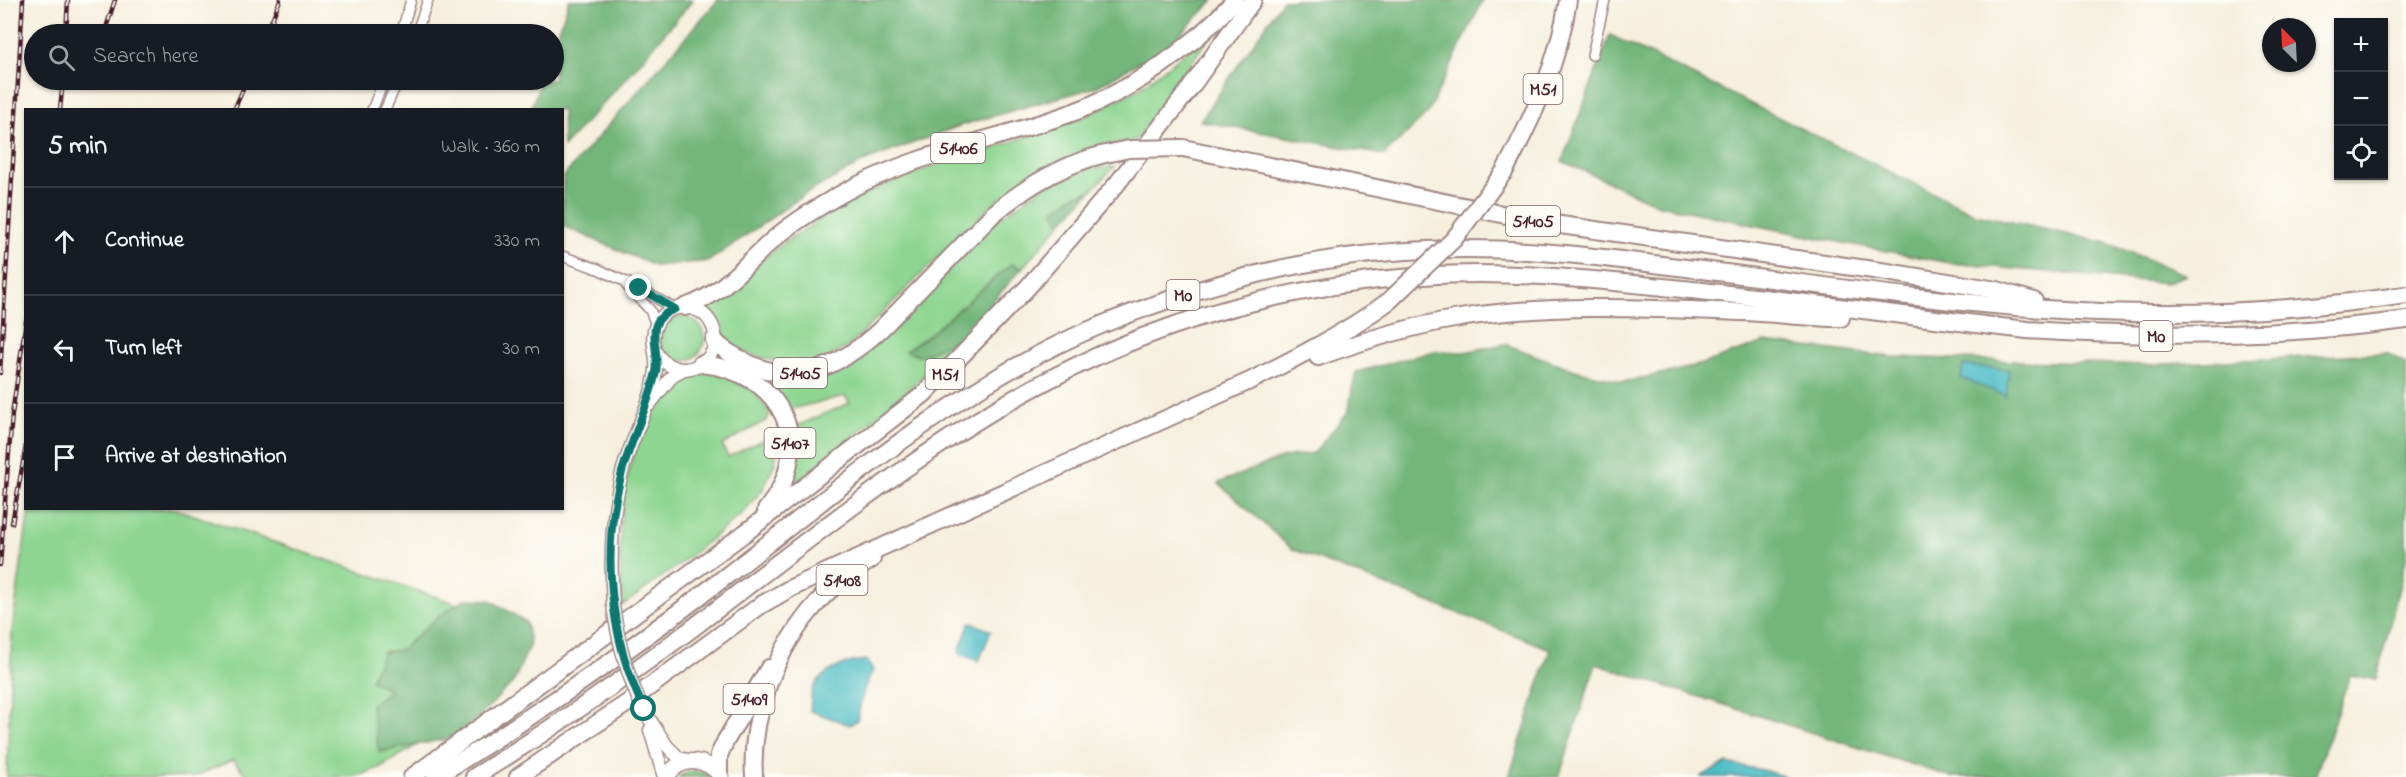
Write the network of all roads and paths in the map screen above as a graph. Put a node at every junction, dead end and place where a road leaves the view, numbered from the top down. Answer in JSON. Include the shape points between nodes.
{"nodes":[{"id":1,"x":411,"y":0,"type":"edge"},
{"id":2,"x":428,"y":0,"type":"edge"},
{"id":3,"x":1235,"y":0,"type":"edge"},
{"id":4,"x":1253,"y":0,"type":"edge"},
{"id":5,"x":1568,"y":0,"type":"edge"},
{"id":6,"x":1605,"y":0,"type":"edge"},
{"id":7,"x":404,"y":24,"type":"edge"},
{"id":8,"x":420,"y":24,"type":"edge"},
{"id":9,"x":1592,"y":55,"type":"dead end"},
{"id":10,"x":380,"y":90,"type":"edge"},
{"id":11,"x":394,"y":90,"type":"edge"},
{"id":12,"x":373,"y":108,"type":"edge"},
{"id":13,"x":386,"y":108,"type":"edge"},
{"id":14,"x":564,"y":257,"type":"edge"},
{"id":15,"x":620,"y":279,"type":"junction"},
{"id":16,"x":2406,"y":295,"type":"edge"},
{"id":17,"x":680,"y":308,"type":"junction"},
{"id":18,"x":2069,"y":311,"type":"junction"},
{"id":19,"x":1906,"y":316,"type":"junction"},
{"id":20,"x":2406,"y":320,"type":"edge"},
{"id":21,"x":656,"y":325,"type":"junction"},
{"id":22,"x":714,"y":340,"type":"junction"},
{"id":23,"x":656,"y":351,"type":"junction"},
{"id":24,"x":701,"y":364,"type":"junction"},
{"id":25,"x":684,"y":369,"type":"junction"},
{"id":26,"x":1252,"y":380,"type":"junction"},
{"id":27,"x":644,"y":410,"type":"junction"},
{"id":28,"x":915,"y":532,"type":"junction"},
{"id":29,"x":745,"y":533,"type":"junction"},
{"id":30,"x":786,"y":646,"type":"junction"},
{"id":31,"x":644,"y":709,"type":"junction"},
{"id":32,"x":695,"y":761,"type":"junction"},
{"id":33,"x":720,"y":775,"type":"edge"},
{"id":34,"x":412,"y":777,"type":"edge"},
{"id":35,"x":435,"y":777,"type":"edge"},
{"id":36,"x":474,"y":777,"type":"edge"},
{"id":37,"x":518,"y":777,"type":"edge"},
{"id":38,"x":665,"y":777,"type":"edge"},
{"id":39,"x":754,"y":777,"type":"edge"}],
"edges":[{"from":1,"to":7,"type":"street"},
{"from":2,"to":8,"type":"street"},
{"from":3,"to":17,"type":"highway","number":"51406","via":[[1182,50],[1145,75],[1064,116],[877,175],[776,237],[699,303]]},
{"from":4,"to":29,"type":"highway","number":"M51","via":[[1116,186],[955,364],[924,394]]},
{"from":5,"to":26,"type":"highway","number":"M51","bridge":true,"via":[[1551,70],[1527,128],[1504,172],[1454,239],[1389,301],[1353,327]]},
{"from":6,"to":9,"type":"street"},
{"from":10,"to":12,"type":"street"},
{"from":11,"to":13,"type":"street"},
{"from":14,"to":15,"type":"street"},
{"from":15,"to":17,"type":"street"},
{"from":15,"to":21,"type":"street","via":[[650,310]]},
{"from":16,"to":18,"type":"highway","number":"M0","via":[[2231,311]]},
{"from":17,"to":21,"type":"street","number":"51406","via":[[663,315]]},
{"from":17,"to":22,"type":"street","via":[[694,309],[707,317],[714,329]]},
{"from":18,"to":22,"type":"highway","number":"51405","bridge":true,"via":[[1997,290],[1540,222],[1221,154],[1183,148],[1129,149],[1062,169],[1012,199],[865,344],[837,363],[804,373],[767,370],[721,349]]},
{"from":18,"to":35,"type":"highway","number":"M0","via":[[1835,288],[1601,257],[1485,249],[1425,250],[1328,260],[1214,286],[1100,325],[992,382],[883,456],[599,671]]},
{"from":19,"to":20,"type":"highway","number":"M0","via":[[2027,330],[2164,336],[2326,329]]},
{"from":19,"to":26,"type":"highway","via":[[1839,318],[1642,309],[1509,313],[1454,319],[1385,335]]},
{"from":19,"to":36,"type":"highway","number":"M0","via":[[1598,280],[1428,275],[1337,284],[1267,298],[1178,323],[1065,370],[974,423],[870,494],[612,686]]},
{"from":21,"to":23,"type":"street"},
{"from":22,"to":24,"type":"street","via":[[710,355]]},
{"from":23,"to":25,"type":"street","via":[[668,365]]},
{"from":23,"to":27,"type":"street","via":[[657,369]]},
{"from":24,"to":25,"type":"street"},
{"from":24,"to":29,"type":"highway","number":"51407","via":[[726,368],[767,393],[790,433],[789,472],[776,497]]},
{"from":25,"to":27,"type":"street","via":[[673,375]]},
{"from":26,"to":28,"type":"highway"},
{"from":27,"to":31,"type":"street","bridge":true,"via":[[622,472],[611,566],[621,652]]},
{"from":28,"to":30,"type":"highway","number":"51408","via":[[843,579],[819,601]]},
{"from":28,"to":37,"type":"highway","via":[[761,605]]},
{"from":29,"to":34,"type":"highway"},
{"from":30,"to":33,"type":"highway","number":"51409","via":[[760,681],[719,755]]},
{"from":30,"to":39,"type":"highway","number":"51408","via":[[765,696]]},
{"from":31,"to":32,"type":"street","via":[[667,746],[679,758]]},
{"from":31,"to":38,"type":"street"},
{"from":32,"to":33,"type":"main road","via":[[712,767]]},
{"from":32,"to":38,"type":"main road","via":[[676,766]]}]}
